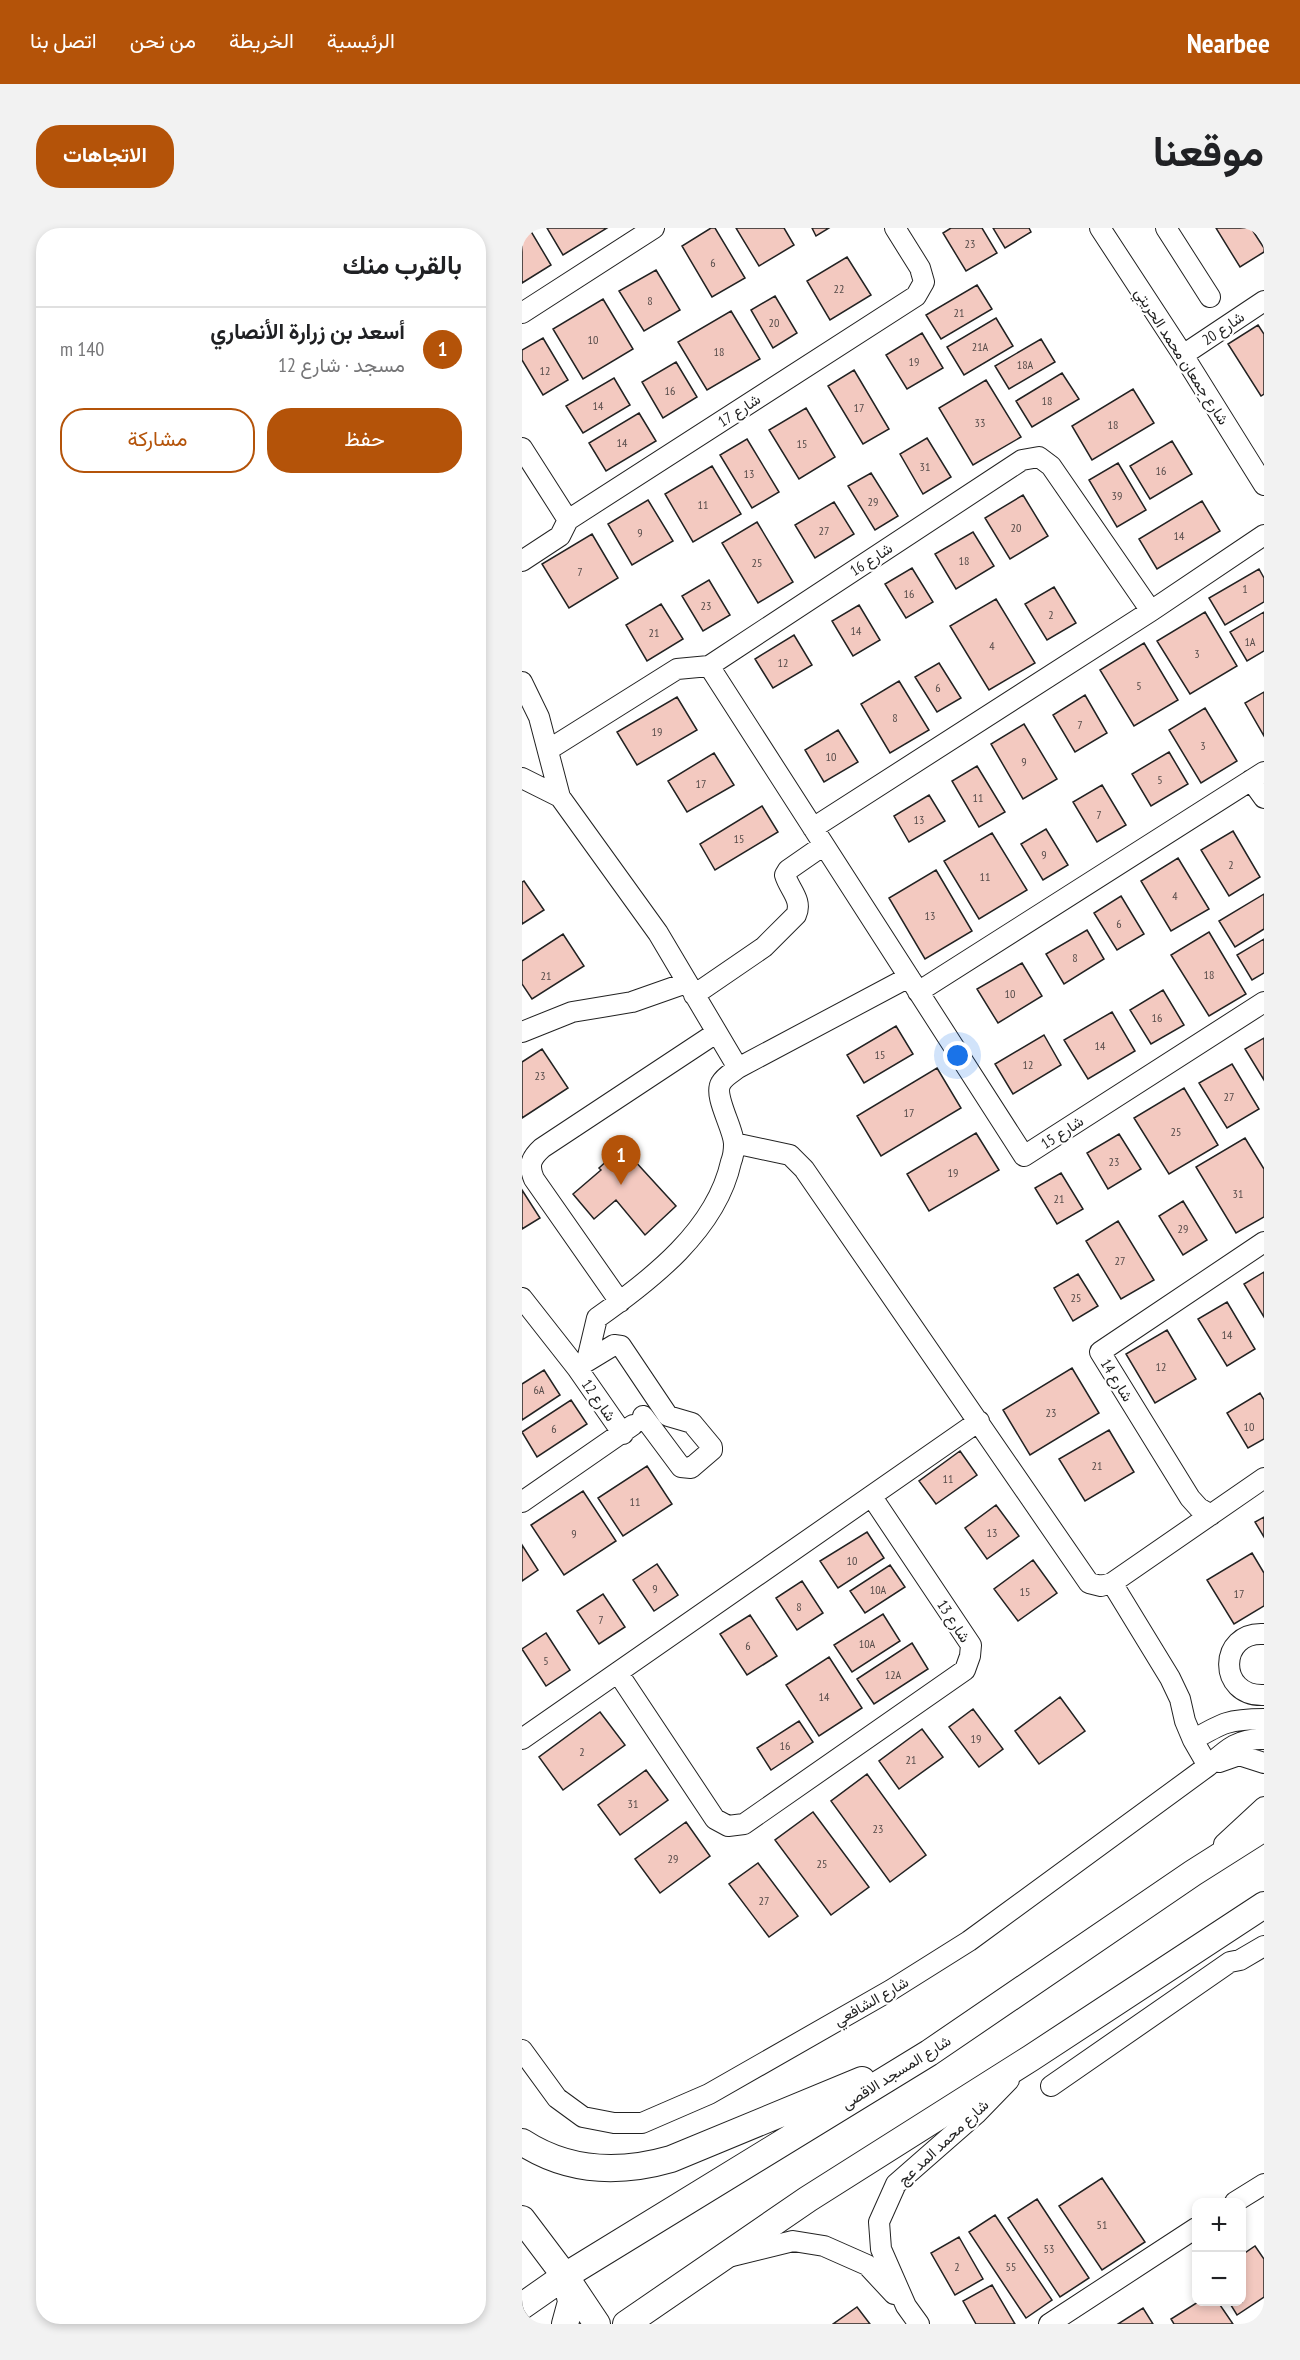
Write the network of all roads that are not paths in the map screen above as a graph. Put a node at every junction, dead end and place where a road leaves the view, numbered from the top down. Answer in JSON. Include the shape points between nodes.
{"nodes":[{"id":1,"x":654,"y":228,"type":"edge"},
{"id":2,"x":895,"y":228,"type":"edge"},
{"id":3,"x":1100,"y":228,"type":"edge"},
{"id":4,"x":1166,"y":228,"type":"edge"},
{"id":5,"x":1210,"y":297,"type":"dead end"},
{"id":6,"x":1264,"y":301,"type":"edge"},
{"id":7,"x":522,"y":313,"type":"edge"},
{"id":8,"x":1183,"y":355,"type":"junction"},
{"id":9,"x":522,"y":448,"type":"edge"},
{"id":10,"x":1264,"y":485,"type":"edge"},
{"id":11,"x":568,"y":520,"type":"junction"},
{"id":12,"x":1264,"y":535,"type":"edge"},
{"id":13,"x":522,"y":561,"type":"edge"},
{"id":14,"x":1151,"y":611,"type":"junction"},
{"id":15,"x":709,"y":666,"type":"junction"},
{"id":16,"x":522,"y":682,"type":"edge"},
{"id":17,"x":548,"y":750,"type":"junction"},
{"id":18,"x":1258,"y":776,"type":"edge"},
{"id":19,"x":522,"y":778,"type":"edge"},
{"id":20,"x":560,"y":797,"type":"junction"},
{"id":21,"x":1264,"y":798,"type":"edge"},
{"id":22,"x":813,"y":828,"type":"junction"},
{"id":23,"x":824,"y":845,"type":"junction"},
{"id":24,"x":914,"y":985,"type":"junction"},
{"id":25,"x":690,"y":989,"type":"junction"},
{"id":26,"x":1264,"y":1002,"type":"edge"},
{"id":27,"x":522,"y":1032,"type":"edge"},
{"id":28,"x":716,"y":1033,"type":"junction"},
{"id":29,"x":738,"y":1068,"type":"junction"},
{"id":30,"x":734,"y":1143,"type":"junction"},
{"id":31,"x":1264,"y":1242,"type":"edge"},
{"id":32,"x":522,"y":1298,"type":"edge"},
{"id":33,"x":620,"y":1302,"type":"junction"},
{"id":34,"x":582,"y":1364,"type":"junction"},
{"id":35,"x":659,"y":1404,"type":"junction"},
{"id":36,"x":643,"y":1416,"type":"junction"},
{"id":37,"x":979,"y":1421,"type":"junction"},
{"id":38,"x":623,"y":1434,"type":"junction"},
{"id":39,"x":1264,"y":1478,"type":"edge"},
{"id":40,"x":872,"y":1497,"type":"junction"},
{"id":41,"x":522,"y":1502,"type":"edge"},
{"id":42,"x":1211,"y":1515,"type":"junction"},
{"id":43,"x":1112,"y":1583,"type":"junction"},
{"id":44,"x":1264,"y":1634,"type":"edge"},
{"id":45,"x":618,"y":1673,"type":"junction"},
{"id":46,"x":1264,"y":1695,"type":"edge"},
{"id":47,"x":1264,"y":1719,"type":"edge"},
{"id":48,"x":522,"y":1739,"type":"edge"},
{"id":49,"x":1264,"y":1739,"type":"edge"},
{"id":50,"x":1192,"y":1740,"type":"junction"},
{"id":51,"x":1264,"y":1762,"type":"edge"},
{"id":52,"x":1208,"y":1766,"type":"junction"},
{"id":53,"x":1264,"y":1807,"type":"edge"},
{"id":54,"x":1264,"y":1828,"type":"edge"},
{"id":55,"x":1193,"y":1873,"type":"junction"},
{"id":56,"x":1264,"y":1905,"type":"edge"},
{"id":57,"x":1207,"y":1942,"type":"junction"},
{"id":58,"x":1264,"y":1946,"type":"edge"},
{"id":59,"x":1230,"y":1962,"type":"junction"},
{"id":60,"x":522,"y":2050,"type":"edge"},
{"id":61,"x":929,"y":2053,"type":"junction"},
{"id":62,"x":1031,"y":2058,"type":"junction"},
{"id":63,"x":1051,"y":2086,"type":"dead end"},
{"id":64,"x":522,"y":2142,"type":"edge"},
{"id":65,"x":1264,"y":2184,"type":"edge"},
{"id":66,"x":1241,"y":2198,"type":"edge"},
{"id":67,"x":522,"y":2219,"type":"edge"},
{"id":68,"x":1192,"y":2231,"type":"edge"},
{"id":69,"x":727,"y":2257,"type":"junction"},
{"id":70,"x":565,"y":2276,"type":"junction"},
{"id":71,"x":523,"y":2306,"type":"edge"},
{"id":72,"x":906,"y":2306,"type":"junction"},
{"id":73,"x":565,"y":2324,"type":"edge"},
{"id":74,"x":597,"y":2324,"type":"edge"},
{"id":75,"x":626,"y":2324,"type":"edge"},
{"id":76,"x":918,"y":2324,"type":"edge"},
{"id":77,"x":1049,"y":2324,"type":"edge"}],
"edges":[{"from":1,"to":7,"type":"street"},
{"from":2,"to":11,"type":"street","name":"شارع 17","via":[[920,268],[924,282],[916,296]]},
{"from":3,"to":8,"type":"street","name":"شارع جمعان محمد الحريتي"},
{"from":4,"to":5,"type":"street"},
{"from":6,"to":8,"type":"street","name":"شارع 20"},
{"from":8,"to":10,"type":"street","name":"شارع جمعان محمد الحريتي"},
{"from":9,"to":11,"type":"street"},
{"from":11,"to":13,"type":"street","name":"شارع 17","via":[[560,536]]},
{"from":12,"to":14,"type":"street"},
{"from":14,"to":15,"type":"street","name":"شارع 16","via":[[1051,466],[1039,457],[1022,460]]},
{"from":14,"to":22,"type":"street"},
{"from":15,"to":17,"type":"street","via":[[676,669]]},
{"from":15,"to":22,"type":"street"},
{"from":16,"to":17,"type":"street","via":[[534,704]]},
{"from":17,"to":20,"type":"street"},
{"from":18,"to":21,"type":"street"},
{"from":18,"to":24,"type":"street"},
{"from":19,"to":20,"type":"street"},
{"from":20,"to":25,"type":"street","via":[[658,933]]},
{"from":22,"to":23,"type":"street"},
{"from":23,"to":24,"type":"street","name":"شارع 15"},
{"from":23,"to":25,"type":"street","via":[[785,875],[799,902],[796,915],[764,947]]},
{"from":24,"to":26,"type":"street","name":"شارع 15","via":[[1024,1156]]},
{"from":24,"to":29,"type":"street"},
{"from":25,"to":27,"type":"street","via":[[572,1012]]},
{"from":25,"to":28,"type":"street"},
{"from":28,"to":29,"type":"street"},
{"from":28,"to":33,"type":"street","via":[[532,1156],[530,1168],[534,1179]]},
{"from":29,"to":30,"type":"street","via":[[721,1083],[719,1090]]},
{"from":30,"to":33,"type":"street","via":[[726,1181],[710,1214],[666,1263]]},
{"from":30,"to":37,"type":"street","via":[[796,1159]]},
{"from":31,"to":42,"type":"street","name":"شارع 14","via":[[1100,1352],[1190,1498]]},
{"from":32,"to":34,"type":"street","name":"شارع 12"},
{"from":33,"to":34,"type":"street","via":[[596,1321]]},
{"from":34,"to":35,"type":"street","via":[[614,1345],[621,1346]]},
{"from":34,"to":38,"type":"street","name":"شارع 12"},
{"from":35,"to":36,"type":"street"},
{"from":35,"to":36,"type":"street","via":[[671,1418],[694,1425],[712,1447],[710,1454],[691,1468],[681,1467]]},
{"from":36,"to":38,"type":"street"},
{"from":37,"to":40,"type":"street"},
{"from":37,"to":43,"type":"street","via":[[1089,1583]]},
{"from":38,"to":41,"type":"street","name":"شارع 12"},
{"from":39,"to":42,"type":"street"},
{"from":40,"to":45,"type":"street"},
{"from":40,"to":45,"type":"street","name":"شارع 13","via":[[971,1645],[965,1670],[744,1824],[728,1826],[715,1819]]},
{"from":42,"to":43,"type":"street"},
{"from":43,"to":50,"type":"street","via":[[1170,1678]]},
{"from":44,"to":46,"type":"street","via":[[1244,1637],[1229,1660],[1237,1685],[1253,1695]]},
{"from":45,"to":48,"type":"street"},
{"from":47,"to":50,"type":"street","via":[[1223,1723]]},
{"from":49,"to":52,"type":"street","name":"شارع الشافعي","via":[[1231,1746]]},
{"from":50,"to":52,"type":"street"},
{"from":51,"to":52,"type":"street","name":"شارع الشافعي","via":[[1239,1755]]},
{"from":52,"to":60,"type":"street","name":"شارع الشافعي","via":[[930,1966],[709,2094],[642,2123],[614,2124],[583,2116],[556,2098]]},
{"from":53,"to":55,"type":"street"},
{"from":54,"to":55,"type":"main road","name":"شارع المسجد الاقصى"},
{"from":55,"to":61,"type":"main road","name":"شارع المسجد الاقصى"},
{"from":56,"to":57,"type":"main road"},
{"from":57,"to":59,"type":"street"},
{"from":57,"to":62,"type":"main road"},
{"from":58,"to":59,"type":"street"},
{"from":59,"to":63,"type":"street"},
{"from":61,"to":64,"type":"main road","via":[[650,2165],[618,2169],[578,2166],[553,2159]]},
{"from":61,"to":70,"type":"main road","name":"شارع المسجد الاقصى"},
{"from":62,"to":69,"type":"main road","via":[[808,2199]]},
{"from":62,"to":72,"type":"street","name":"شارع محمد المد عج","via":[[976,2114],[896,2184],[879,2222],[881,2249]]},
{"from":65,"to":66,"type":"street"},
{"from":67,"to":70,"type":"main road"},
{"from":68,"to":77,"type":"street"},
{"from":69,"to":72,"type":"street","name":"شارع محمد المد عج","via":[[793,2241],[824,2246],[867,2265]]},
{"from":69,"to":75,"type":"main road"},
{"from":70,"to":71,"type":"main road","name":"شارع المسجد الاقصى"},
{"from":70,"to":73,"type":"main road","via":[[571,2302]]},
{"from":70,"to":74,"type":"main road"},
{"from":72,"to":76,"type":"street","name":"شارع محمد المد عج"}]}
